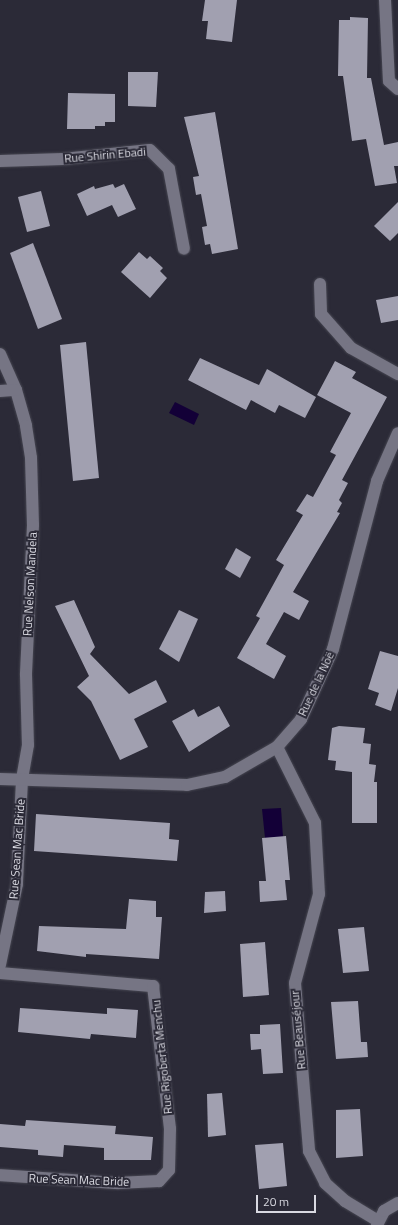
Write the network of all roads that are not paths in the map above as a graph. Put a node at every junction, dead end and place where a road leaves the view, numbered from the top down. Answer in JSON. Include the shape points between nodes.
{"nodes":[{"id":1,"x":385,"y":0,"type":"edge"},
{"id":2,"x":398,"y":89,"type":"edge"},
{"id":3,"x":0,"y":161,"type":"edge"},
{"id":4,"x":184,"y":249,"type":"dead end"},
{"id":5,"x":320,"y":284,"type":"dead end"},
{"id":6,"x":0,"y":354,"type":"edge"},
{"id":7,"x":398,"y":374,"type":"edge"},
{"id":8,"x":16,"y":390,"type":"junction"},
{"id":9,"x":0,"y":391,"type":"edge"},
{"id":10,"x":398,"y":433,"type":"edge"},
{"id":11,"x":277,"y":747,"type":"junction"},
{"id":12,"x":0,"y":778,"type":"edge"},
{"id":13,"x":22,"y":780,"type":"junction"},
{"id":14,"x":0,"y":965,"type":"edge"},
{"id":15,"x":0,"y":973,"type":"edge"},
{"id":16,"x":0,"y":1175,"type":"edge"},
{"id":17,"x":159,"y":1181,"type":"joint"},
{"id":18,"x":398,"y":1203,"type":"edge"},
{"id":19,"x":378,"y":1223,"type":"edge"}],
"edges":[{"from":1,"to":2,"type":"street","via":[[389,81]]},
{"from":3,"to":4,"type":"street","name":"Rue Shirin Ebadi","via":[[63,160],[150,150],[169,170]]},
{"from":5,"to":7,"type":"street","via":[[321,314],[351,348]]},
{"from":6,"to":8,"type":"street","name":"Rue Nelson Mandela"},
{"from":8,"to":9,"type":"street"},
{"from":8,"to":13,"type":"street","name":"Rue Nelson Mandela","via":[[31,458],[33,525],[26,674],[28,745]]},
{"from":10,"to":11,"type":"street","name":"Rue de la Noë","via":[[377,481],[333,649],[301,719]]},
{"from":11,"to":13,"type":"street","name":"Rue de la Noë","via":[[225,776],[187,785]]},
{"from":11,"to":19,"type":"street","name":"Rue Beauséjour","via":[[315,823],[319,894],[294,983],[309,1151],[324,1183]]},
{"from":12,"to":13,"type":"street","name":"Rue de la Noë"},
{"from":13,"to":14,"type":"street","name":"Rue Sean Mac Bride","via":[[17,884]]},
{"from":15,"to":17,"type":"street","name":"Rue Rigoberta Menchu","via":[[153,986],[170,1129],[169,1170]]},
{"from":16,"to":17,"type":"street","name":"Rue Sean Mac Bride","via":[[117,1183]]},
{"from":18,"to":19,"type":"street","via":[[384,1211]]}]}
